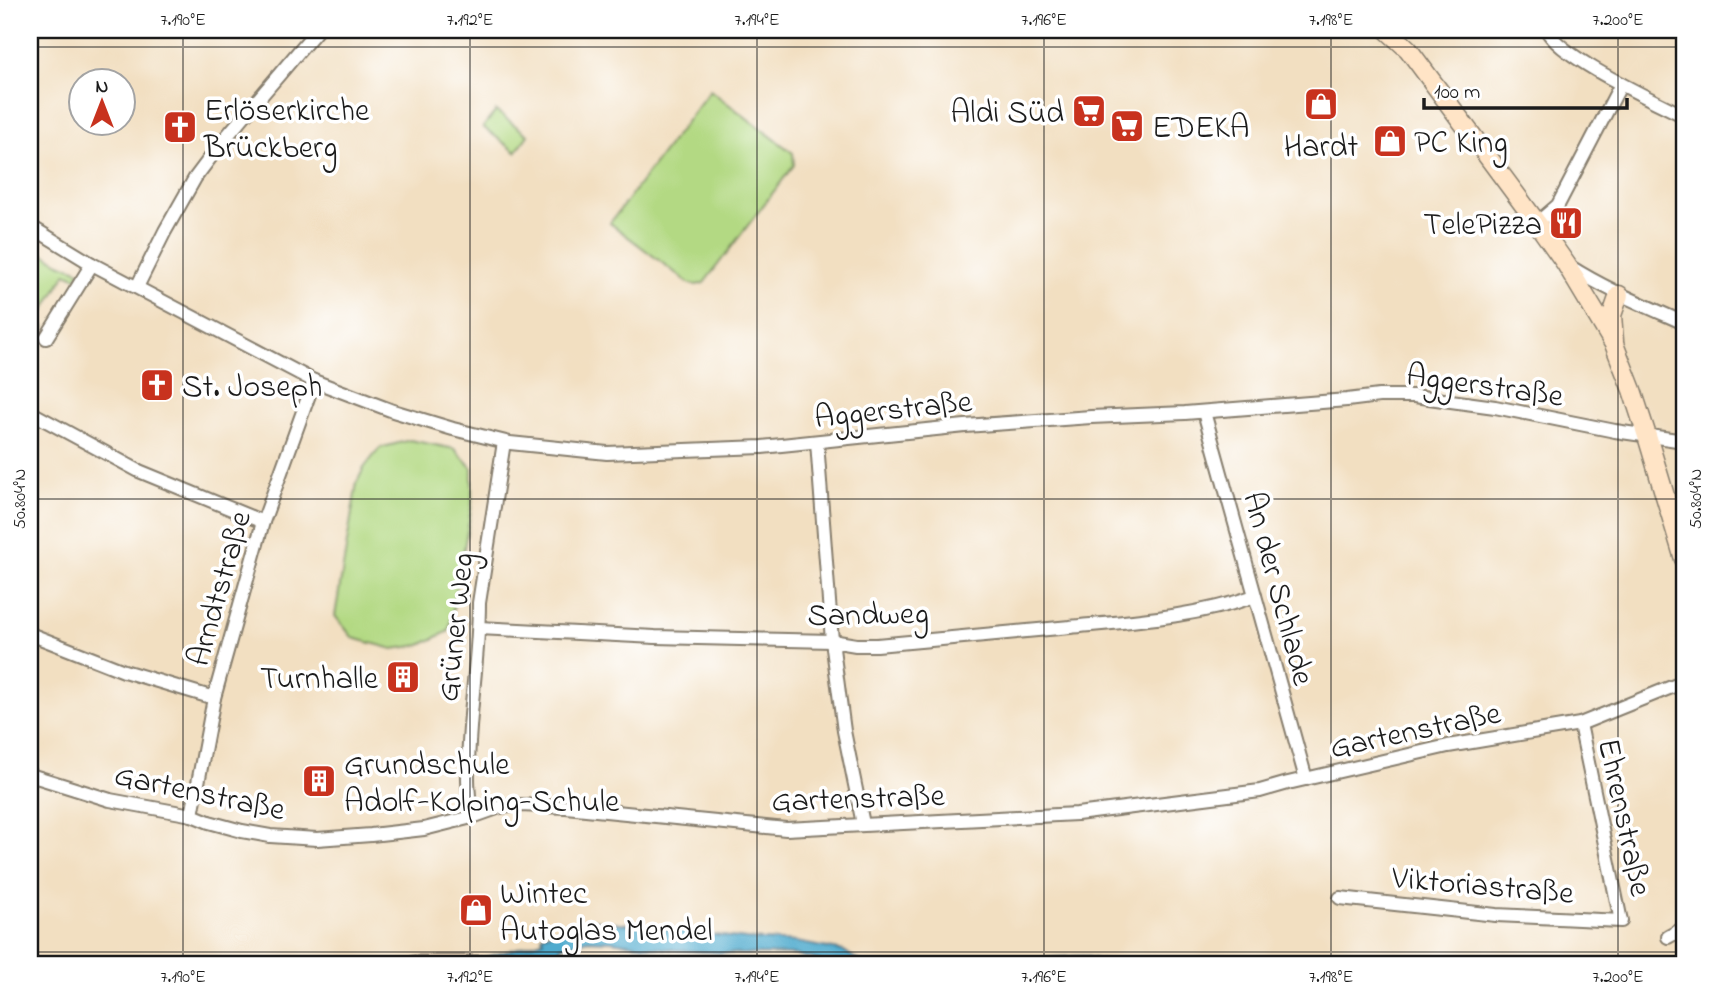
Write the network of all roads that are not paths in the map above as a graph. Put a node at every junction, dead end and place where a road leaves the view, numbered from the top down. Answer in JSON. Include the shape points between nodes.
{"nodes":[{"id":1,"x":317,"y":30,"type":"edge"},
{"id":2,"x":1387,"y":30,"type":"edge"},
{"id":3,"x":1547,"y":30,"type":"edge"},
{"id":4,"x":1620,"y":84,"type":"junction"},
{"id":5,"x":1684,"y":116,"type":"edge"},
{"id":6,"x":1537,"y":223,"type":"junction"},
{"id":7,"x":30,"y":226,"type":"edge"},
{"id":8,"x":92,"y":264,"type":"junction"},
{"id":9,"x":1566,"y":264,"type":"junction"},
{"id":10,"x":137,"y":286,"type":"junction"},
{"id":11,"x":1619,"y":295,"type":"junction"},
{"id":12,"x":1684,"y":323,"type":"edge"},
{"id":13,"x":46,"y":338,"type":"dead end"},
{"id":14,"x":1614,"y":344,"type":"junction"},
{"id":15,"x":314,"y":381,"type":"junction"},
{"id":16,"x":30,"y":412,"type":"edge"},
{"id":17,"x":1204,"y":412,"type":"junction"},
{"id":18,"x":1647,"y":436,"type":"junction"},
{"id":19,"x":1684,"y":441,"type":"edge"},
{"id":20,"x":504,"y":442,"type":"junction"},
{"id":21,"x":817,"y":442,"type":"junction"},
{"id":22,"x":263,"y":522,"type":"junction"},
{"id":23,"x":1684,"y":559,"type":"edge"},
{"id":24,"x":1255,"y":596,"type":"junction"},
{"id":25,"x":479,"y":628,"type":"junction"},
{"id":26,"x":30,"y":634,"type":"edge"},
{"id":27,"x":832,"y":641,"type":"junction"},
{"id":28,"x":1684,"y":682,"type":"edge"},
{"id":29,"x":214,"y":698,"type":"junction"},
{"id":30,"x":1580,"y":724,"type":"junction"},
{"id":31,"x":30,"y":775,"type":"edge"},
{"id":32,"x":1306,"y":779,"type":"junction"},
{"id":33,"x":192,"y":815,"type":"junction"},
{"id":34,"x":472,"y":817,"type":"junction"},
{"id":35,"x":863,"y":824,"type":"junction"},
{"id":36,"x":1340,"y":898,"type":"dead end"},
{"id":37,"x":1620,"y":921,"type":"joint"},
{"id":38,"x":1684,"y":928,"type":"edge"},
{"id":39,"x":1668,"y":937,"type":"dead end"},
{"id":40,"x":414,"y":965,"type":"edge"},
{"id":41,"x":467,"y":965,"type":"edge"},
{"id":42,"x":482,"y":965,"type":"edge"}],
"edges":[{"from":1,"to":10,"type":"street","via":[[195,178]]},
{"from":2,"to":6,"type":"main road","via":[[1408,49]]},
{"from":3,"to":4,"type":"street","via":[[1557,44]]},
{"from":4,"to":5,"type":"street"},
{"from":4,"to":6,"type":"street","via":[[1558,205]]},
{"from":6,"to":9,"type":"main road"},
{"from":7,"to":8,"type":"street","name":"Aggerstraße"},
{"from":8,"to":10,"type":"street","name":"Aggerstraße"},
{"from":8,"to":13,"type":"street"},
{"from":9,"to":11,"type":"street"},
{"from":9,"to":14,"type":"main road"},
{"from":10,"to":15,"type":"street","name":"Aggerstraße"},
{"from":11,"to":12,"type":"street"},
{"from":11,"to":14,"type":"main road","via":[[1612,315]]},
{"from":14,"to":18,"type":"main road"},
{"from":15,"to":20,"type":"street","name":"Aggerstraße","via":[[393,411]]},
{"from":15,"to":22,"type":"street","name":"Arndtstraße"},
{"from":16,"to":22,"type":"street","via":[[139,471]]},
{"from":17,"to":18,"type":"street","name":"Aggerstraße","via":[[1414,396]]},
{"from":17,"to":21,"type":"street","name":"Aggerstraße","via":[[965,426]]},
{"from":17,"to":24,"type":"street","name":"An der Schlade"},
{"from":18,"to":19,"type":"street","name":"Aggerstraße"},
{"from":18,"to":23,"type":"main road"},
{"from":20,"to":21,"type":"street","name":"Aggerstraße","via":[[607,453]]},
{"from":20,"to":25,"type":"street","name":"Grüner Weg"},
{"from":21,"to":27,"type":"street"},
{"from":22,"to":29,"type":"street","name":"Arndtstraße"},
{"from":24,"to":27,"type":"street","name":"Sandweg","via":[[1138,621],[877,645]]},
{"from":24,"to":32,"type":"street","name":"An der Schlade"},
{"from":25,"to":27,"type":"street","name":"Sandweg","via":[[655,638]]},
{"from":25,"to":34,"type":"street","name":"Grüner Weg","via":[[468,780]]},
{"from":26,"to":29,"type":"street","via":[[124,671]]},
{"from":27,"to":35,"type":"street"},
{"from":28,"to":30,"type":"street","name":"Gartenstraße"},
{"from":29,"to":33,"type":"street","name":"Arndtstraße"},
{"from":30,"to":32,"type":"street","name":"Gartenstraße","via":[[1448,746]]},
{"from":30,"to":37,"type":"street","name":"Ehrenstraße"},
{"from":31,"to":33,"type":"street","name":"Gartenstraße","via":[[110,800]]},
{"from":32,"to":35,"type":"street","name":"Gartenstraße","via":[[1228,796],[1077,814]]},
{"from":33,"to":34,"type":"street","name":"Gartenstraße","via":[[243,831],[317,839],[424,828]]},
{"from":34,"to":35,"type":"street","name":"Gartenstraße","via":[[520,804],[786,828]]},
{"from":36,"to":37,"type":"street","name":"Viktoriastraße","via":[[1496,915]]},
{"from":38,"to":39,"type":"street"},
{"from":40,"to":41,"type":"main road"},
{"from":41,"to":42,"type":"main road"}]}
